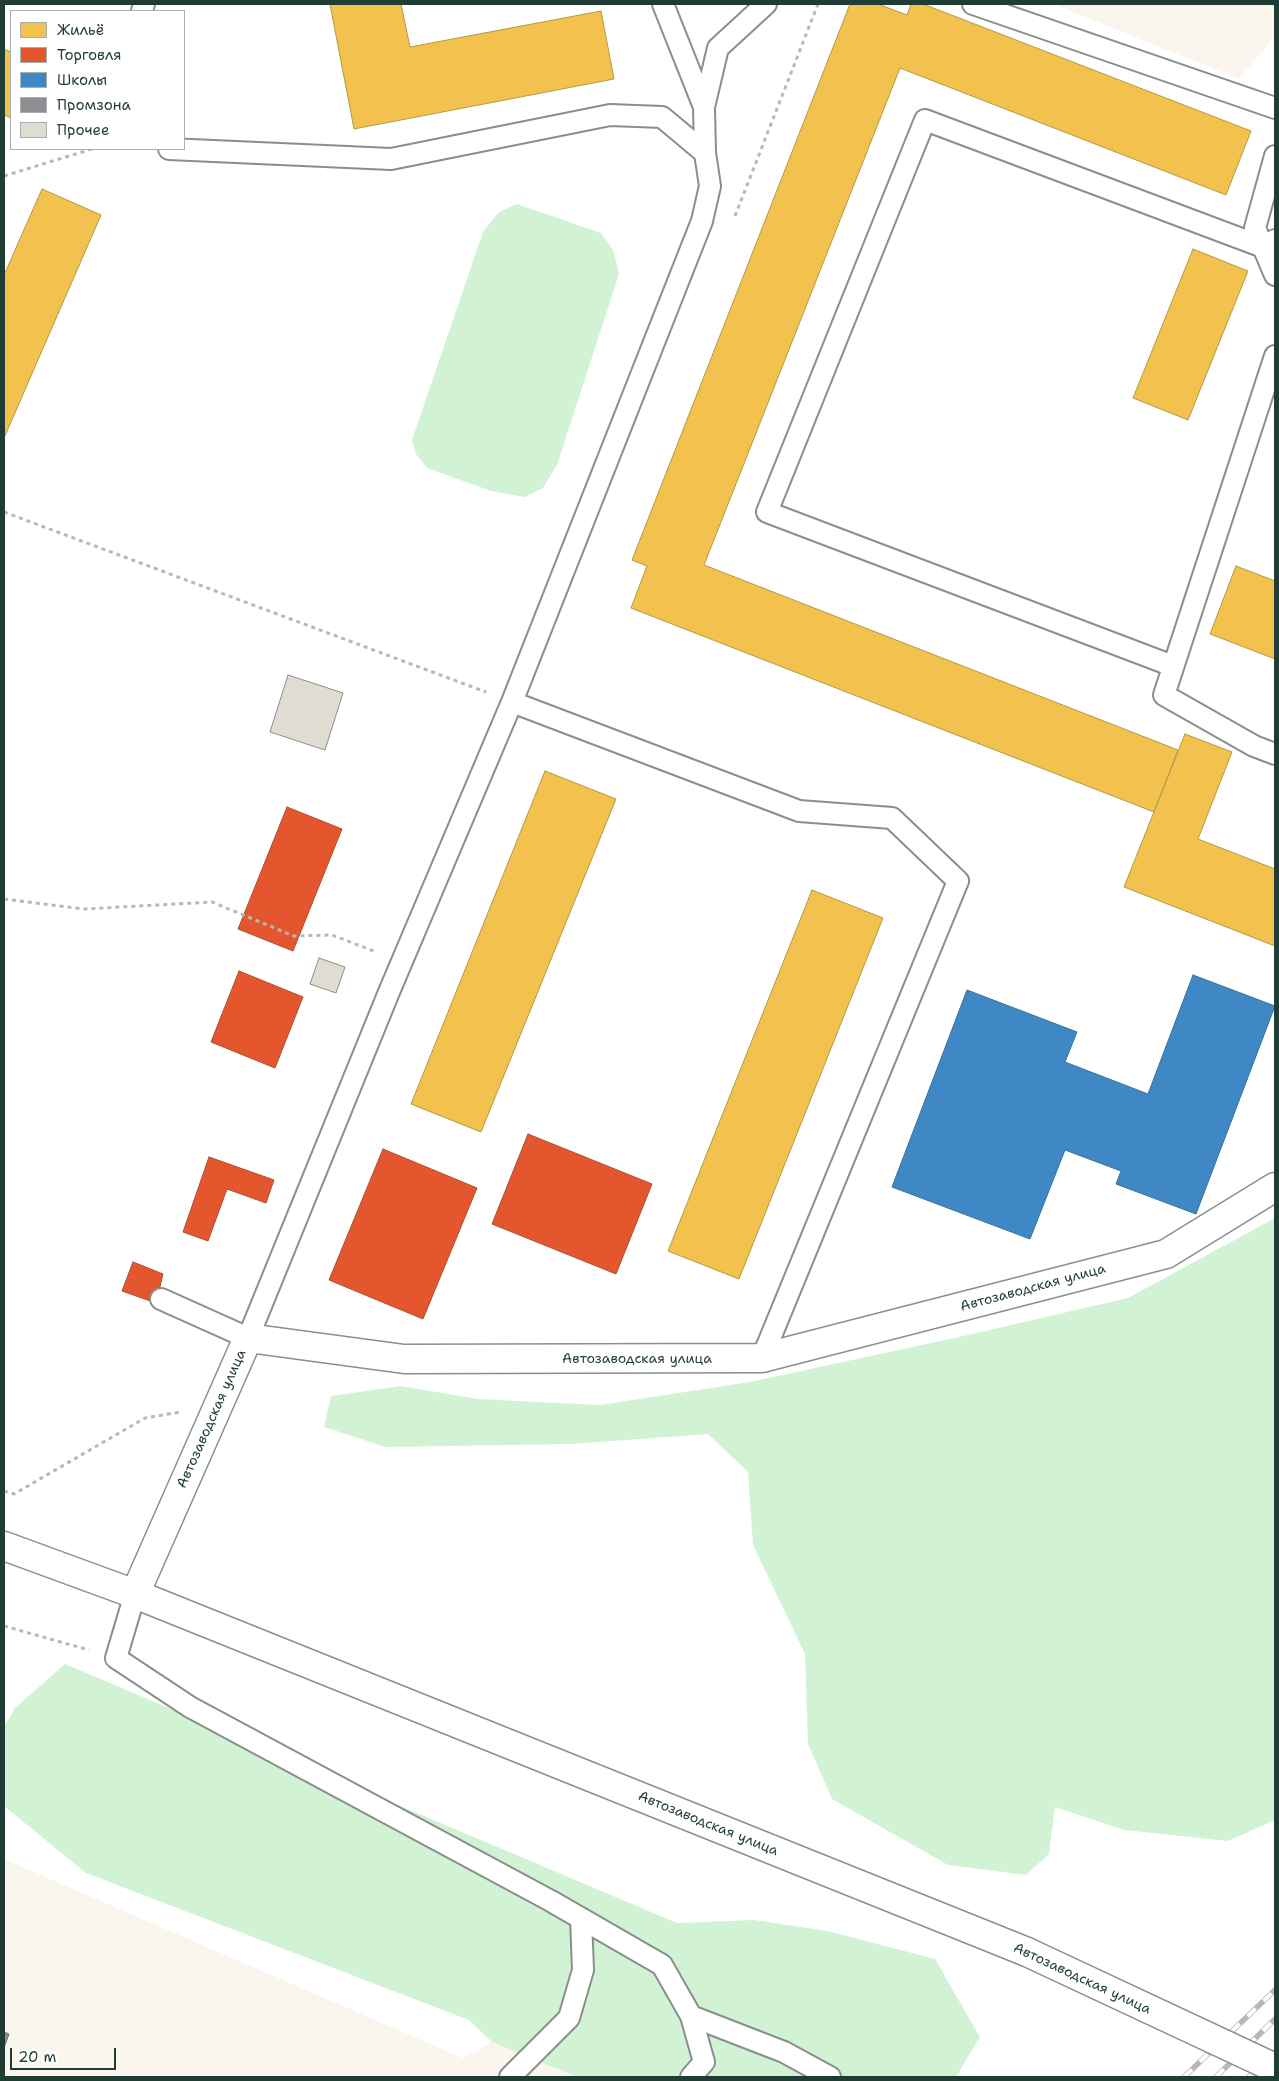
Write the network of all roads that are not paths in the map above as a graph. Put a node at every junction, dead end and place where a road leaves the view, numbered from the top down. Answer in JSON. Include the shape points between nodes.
{"nodes":[{"id":1,"x":663,"y":4,"type":"edge"},
{"id":2,"x":766,"y":4,"type":"edge"},
{"id":3,"x":973,"y":4,"type":"edge"},
{"id":4,"x":704,"y":107,"type":"junction"},
{"id":5,"x":1275,"y":108,"type":"edge"},
{"id":6,"x":185,"y":150,"type":"edge"},
{"id":7,"x":704,"y":153,"type":"junction"},
{"id":8,"x":1275,"y":156,"type":"edge"},
{"id":9,"x":1269,"y":243,"type":"edge"},
{"id":10,"x":1275,"y":275,"type":"edge"},
{"id":11,"x":1275,"y":356,"type":"edge"},
{"id":12,"x":1174,"y":666,"type":"junction"},
{"id":13,"x":512,"y":702,"type":"junction"},
{"id":14,"x":1275,"y":754,"type":"edge"},
{"id":15,"x":1275,"y":1188,"type":"edge"},
{"id":16,"x":161,"y":1299,"type":"dead end"},
{"id":17,"x":248,"y":1338,"type":"junction"},
{"id":18,"x":762,"y":1358,"type":"junction"},
{"id":19,"x":4,"y":1546,"type":"edge"},
{"id":20,"x":135,"y":1594,"type":"junction"},
{"id":21,"x":581,"y":1918,"type":"junction"},
{"id":22,"x":691,"y":2016,"type":"junction"},
{"id":23,"x":1275,"y":2068,"type":"edge"},
{"id":24,"x":510,"y":2077,"type":"edge"},
{"id":25,"x":691,"y":2077,"type":"edge"},
{"id":26,"x":830,"y":2077,"type":"edge"}],
"edges":[{"from":1,"to":4,"type":"lane"},
{"from":2,"to":4,"type":"lane","via":[[718,48]]},
{"from":3,"to":5,"type":"lane"},
{"from":4,"to":7,"type":"lane"},
{"from":6,"to":7,"type":"lane","via":[[391,159],[610,115],[662,117]]},
{"from":7,"to":13,"type":"lane","via":[[710,186],[702,221]]},
{"from":8,"to":9,"type":"lane","via":[[1255,228]]},
{"from":9,"to":10,"type":"lane"},
{"from":9,"to":12,"type":"lane","via":[[924,120],[767,512]]},
{"from":11,"to":12,"type":"lane"},
{"from":12,"to":14,"type":"lane","via":[[1164,695],[1254,746]]},
{"from":13,"to":17,"type":"lane"},
{"from":13,"to":18,"type":"lane","via":[[799,811],[892,818],[958,881]]},
{"from":15,"to":18,"type":"main road","name":"Автозаводская улица","via":[[1166,1254]]},
{"from":16,"to":17,"type":"lane"},
{"from":17,"to":18,"type":"main road","name":"Автозаводская улица","via":[[404,1359]]},
{"from":17,"to":20,"type":"main road","name":"Автозаводская улица"},
{"from":19,"to":20,"type":"main road","name":"Автозаводская улица"},
{"from":20,"to":21,"type":"lane","via":[[116,1658],[190,1707]]},
{"from":20,"to":23,"type":"main road","name":"Автозаводская улица","bridge":true,"via":[[1027,1952]]},
{"from":21,"to":22,"type":"lane","via":[[662,1965]]},
{"from":21,"to":24,"type":"lane","via":[[583,1970],[569,2018]]},
{"from":22,"to":25,"type":"lane","via":[[704,2062]]},
{"from":22,"to":26,"type":"lane","via":[[784,2052]]}]}
